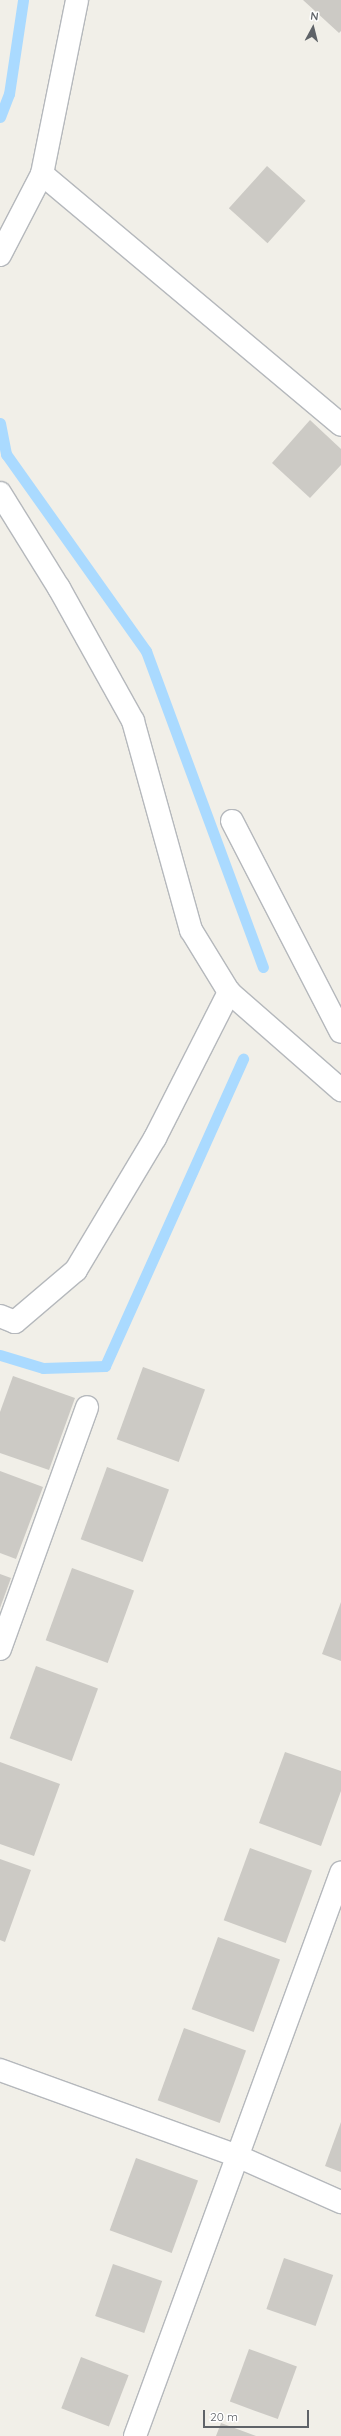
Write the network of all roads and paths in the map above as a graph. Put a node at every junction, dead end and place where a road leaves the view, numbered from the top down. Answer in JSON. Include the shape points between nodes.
{"nodes":[{"id":1,"x":77,"y":0,"type":"edge"},
{"id":2,"x":42,"y":174,"type":"junction"},
{"id":3,"x":0,"y":255,"type":"edge"},
{"id":4,"x":341,"y":425,"type":"edge"},
{"id":5,"x":0,"y":492,"type":"edge"},
{"id":6,"x":232,"y":821,"type":"dead end"},
{"id":7,"x":229,"y":992,"type":"junction"},
{"id":8,"x":341,"y":1032,"type":"edge"},
{"id":9,"x":341,"y":1090,"type":"edge"},
{"id":10,"x":0,"y":1316,"type":"edge"},
{"id":11,"x":87,"y":1407,"type":"dead end"},
{"id":12,"x":0,"y":1649,"type":"edge"},
{"id":13,"x":341,"y":1873,"type":"edge"},
{"id":14,"x":0,"y":2070,"type":"edge"},
{"id":15,"x":237,"y":2156,"type":"junction"},
{"id":16,"x":341,"y":2202,"type":"edge"},
{"id":17,"x":135,"y":2436,"type":"edge"}],
"edges":[{"from":1,"to":2,"type":"street"},
{"from":2,"to":3,"type":"street"},
{"from":2,"to":4,"type":"street"},
{"from":5,"to":7,"type":"street","via":[[59,588],[133,721],[191,930]]},
{"from":6,"to":8,"type":"street"},
{"from":7,"to":9,"type":"street"},
{"from":7,"to":10,"type":"street","via":[[156,1138],[76,1270],[15,1322]]},
{"from":11,"to":12,"type":"street"},
{"from":13,"to":15,"type":"street"},
{"from":14,"to":15,"type":"street"},
{"from":15,"to":16,"type":"street"},
{"from":15,"to":17,"type":"street"}]}
